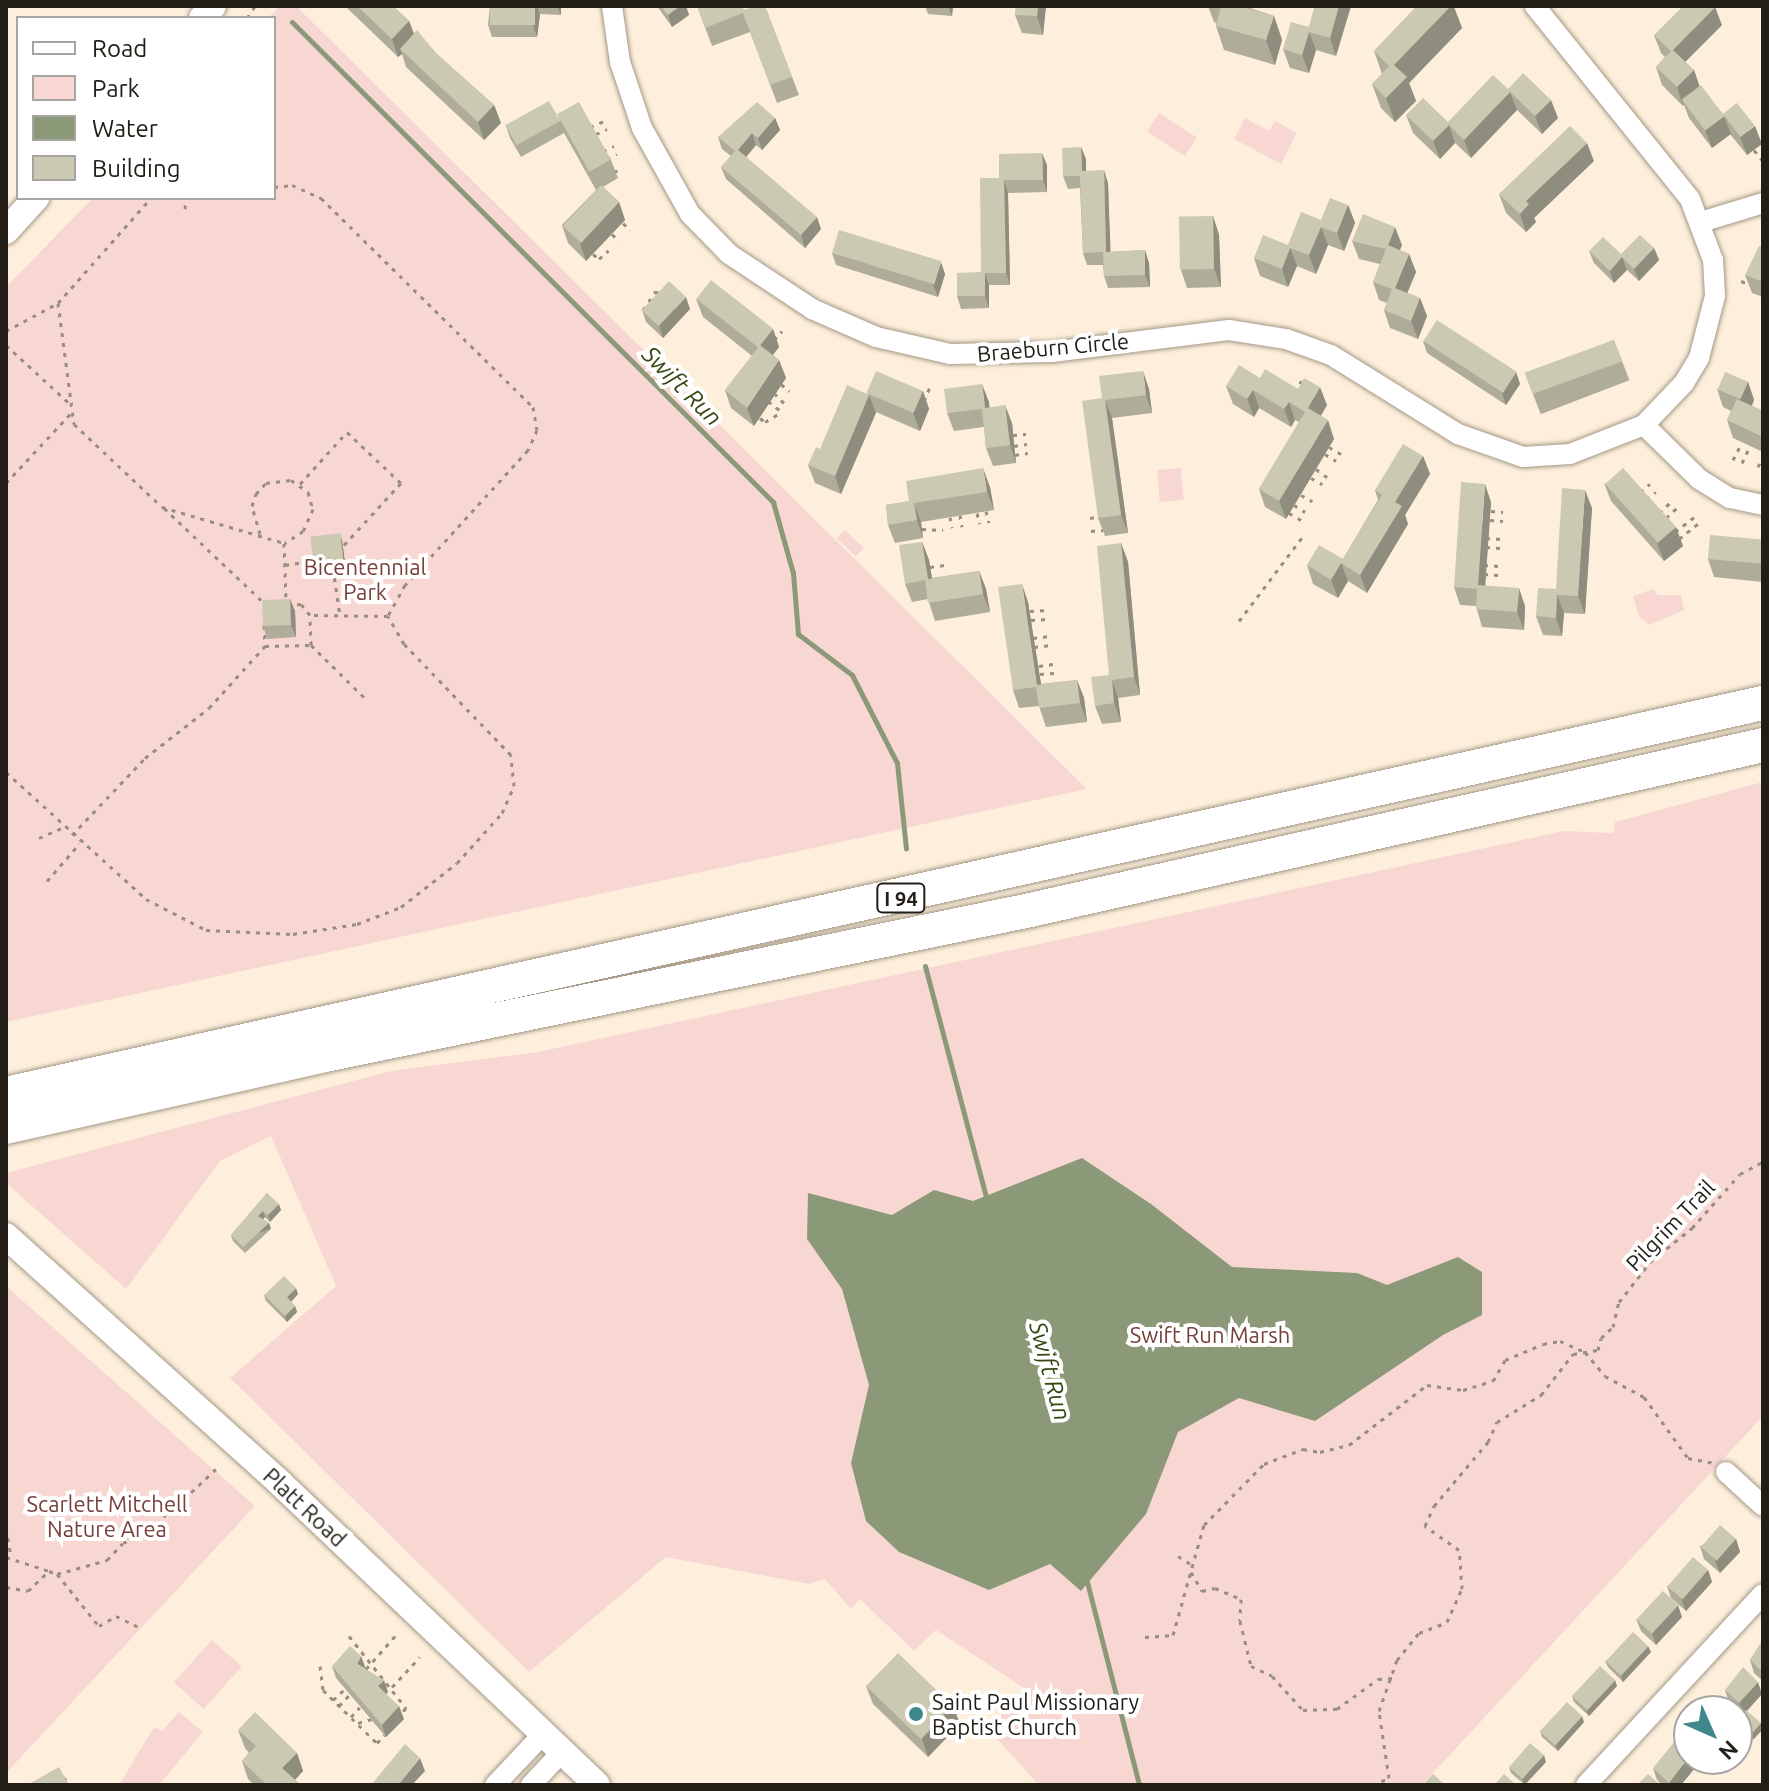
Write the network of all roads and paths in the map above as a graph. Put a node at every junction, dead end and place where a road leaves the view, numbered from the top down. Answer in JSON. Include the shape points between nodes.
{"nodes":[{"id":1,"x":612,"y":6,"type":"edge"},
{"id":2,"x":1535,"y":6,"type":"edge"},
{"id":3,"x":604,"y":121,"type":"dead end"},
{"id":4,"x":590,"y":127,"type":"edge"},
{"id":5,"x":607,"y":129,"type":"dead end"},
{"id":6,"x":594,"y":135,"type":"edge"},
{"id":7,"x":614,"y":146,"type":"dead end"},
{"id":8,"x":1754,"y":150,"type":"dead end"},
{"id":9,"x":603,"y":151,"type":"edge"},
{"id":10,"x":617,"y":154,"type":"dead end"},
{"id":11,"x":607,"y":159,"type":"edge"},
{"id":12,"x":1763,"y":161,"type":"edge"},
{"id":13,"x":623,"y":168,"type":"dead end"},
{"id":14,"x":614,"y":172,"type":"edge"},
{"id":15,"x":276,"y":187,"type":"edge"},
{"id":16,"x":34,"y":200,"type":"edge"},
{"id":17,"x":149,"y":200,"type":"edge"},
{"id":18,"x":186,"y":200,"type":"edge"},
{"id":19,"x":1763,"y":203,"type":"edge"},
{"id":20,"x":185,"y":209,"type":"dead end"},
{"id":21,"x":1701,"y":222,"type":"junction"},
{"id":22,"x":623,"y":223,"type":"dead end"},
{"id":23,"x":630,"y":230,"type":"dead end"},
{"id":24,"x":6,"y":231,"type":"edge"},
{"id":25,"x":612,"y":234,"type":"dead end"},
{"id":26,"x":619,"y":241,"type":"dead end"},
{"id":27,"x":599,"y":247,"type":"dead end"},
{"id":28,"x":593,"y":254,"type":"dead end"},
{"id":29,"x":1741,"y":281,"type":"dead end"},
{"id":30,"x":1754,"y":286,"type":"edge"},
{"id":31,"x":648,"y":300,"type":"junction"},
{"id":32,"x":666,"y":301,"type":"edge"},
{"id":33,"x":58,"y":303,"type":"junction"},
{"id":34,"x":657,"y":310,"type":"edge"},
{"id":35,"x":650,"y":317,"type":"edge"},
{"id":36,"x":6,"y":331,"type":"edge"},
{"id":37,"x":782,"y":331,"type":"dead end"},
{"id":38,"x":773,"y":342,"type":"edge"},
{"id":39,"x":6,"y":345,"type":"edge"},
{"id":40,"x":1301,"y":381,"type":"edge"},
{"id":41,"x":781,"y":384,"type":"dead end"},
{"id":42,"x":922,"y":385,"type":"dead end"},
{"id":43,"x":930,"y":387,"type":"dead end"},
{"id":44,"x":789,"y":391,"type":"dead end"},
{"id":45,"x":774,"y":393,"type":"dead end"},
{"id":46,"x":918,"y":394,"type":"edge"},
{"id":47,"x":1291,"y":399,"type":"edge"},
{"id":48,"x":768,"y":401,"type":"dead end"},
{"id":49,"x":784,"y":403,"type":"dead end"},
{"id":50,"x":70,"y":404,"type":"junction"},
{"id":51,"x":922,"y":406,"type":"edge"},
{"id":52,"x":71,"y":413,"type":"junction"},
{"id":53,"x":760,"y":418,"type":"dead end"},
{"id":54,"x":1644,"y":425,"type":"junction"},
{"id":55,"x":1026,"y":434,"type":"dead end"},
{"id":56,"x":1013,"y":435,"type":"dead end"},
{"id":57,"x":1742,"y":442,"type":"edge"},
{"id":58,"x":1027,"y":444,"type":"dead end"},
{"id":59,"x":1014,"y":446,"type":"dead end"},
{"id":60,"x":1750,"y":446,"type":"edge"},
{"id":61,"x":1329,"y":447,"type":"dead end"},
{"id":62,"x":1028,"y":453,"type":"dead end"},
{"id":63,"x":1325,"y":454,"type":"dead end"},
{"id":64,"x":1341,"y":454,"type":"dead end"},
{"id":65,"x":1015,"y":455,"type":"dead end"},
{"id":66,"x":1763,"y":456,"type":"edge"},
{"id":67,"x":1733,"y":460,"type":"dead end"},
{"id":68,"x":1336,"y":461,"type":"dead end"},
{"id":69,"x":1742,"y":463,"type":"dead end"},
{"id":70,"x":1758,"y":467,"type":"dead end"},
{"id":71,"x":1316,"y":469,"type":"dead end"},
{"id":72,"x":1327,"y":477,"type":"dead end"},
{"id":73,"x":1311,"y":478,"type":"dead end"},
{"id":74,"x":6,"y":483,"type":"edge"},
{"id":75,"x":300,"y":484,"type":"junction"},
{"id":76,"x":1322,"y":484,"type":"dead end"},
{"id":77,"x":1650,"y":484,"type":"dead end"},
{"id":78,"x":1656,"y":492,"type":"dead end"},
{"id":79,"x":1301,"y":495,"type":"dead end"},
{"id":80,"x":1637,"y":495,"type":"edge"},
{"id":81,"x":1312,"y":501,"type":"dead end"},
{"id":82,"x":1643,"y":502,"type":"edge"},
{"id":83,"x":1671,"y":502,"type":"dead end"},
{"id":84,"x":1294,"y":505,"type":"dead end"},
{"id":85,"x":1763,"y":505,"type":"edge"},
{"id":86,"x":162,"y":507,"type":"junction"},
{"id":87,"x":1678,"y":507,"type":"dead end"},
{"id":88,"x":986,"y":511,"type":"dead end"},
{"id":89,"x":1491,"y":511,"type":"dead end"},
{"id":90,"x":1305,"y":512,"type":"dead end"},
{"id":91,"x":1503,"y":512,"type":"dead end"},
{"id":92,"x":977,"y":513,"type":"dead end"},
{"id":93,"x":1289,"y":513,"type":"dead end"},
{"id":94,"x":960,"y":515,"type":"dead end"},
{"id":95,"x":1103,"y":516,"type":"edge"},
{"id":96,"x":1654,"y":516,"type":"edge"},
{"id":97,"x":950,"y":517,"type":"dead end"},
{"id":98,"x":1694,"y":517,"type":"dead end"},
{"id":99,"x":1090,"y":518,"type":"dead end"},
{"id":100,"x":932,"y":520,"type":"dead end"},
{"id":101,"x":1301,"y":520,"type":"dead end"},
{"id":102,"x":1490,"y":520,"type":"dead end"},
{"id":103,"x":923,"y":521,"type":"dead end"},
{"id":104,"x":1503,"y":521,"type":"dead end"},
{"id":105,"x":1701,"y":521,"type":"dead end"},
{"id":106,"x":989,"y":523,"type":"dead end"},
{"id":107,"x":1660,"y":523,"type":"edge"},
{"id":108,"x":980,"y":524,"type":"dead end"},
{"id":109,"x":933,"y":527,"type":"junction"},
{"id":110,"x":962,"y":527,"type":"dead end"},
{"id":111,"x":952,"y":528,"type":"dead end"},
{"id":112,"x":943,"y":530,"type":"dead end"},
{"id":113,"x":1104,"y":530,"type":"edge"},
{"id":114,"x":1091,"y":531,"type":"dead end"},
{"id":115,"x":1673,"y":533,"type":"edge"},
{"id":116,"x":260,"y":534,"type":"junction"},
{"id":117,"x":1303,"y":536,"type":"dead end"},
{"id":118,"x":1486,"y":538,"type":"edge"},
{"id":119,"x":1501,"y":539,"type":"dead end"},
{"id":120,"x":1678,"y":540,"type":"edge"},
{"id":121,"x":284,"y":543,"type":"junction"},
{"id":122,"x":342,"y":547,"type":"edge"},
{"id":123,"x":1486,"y":547,"type":"dead end"},
{"id":124,"x":1500,"y":548,"type":"dead end"},
{"id":125,"x":285,"y":565,"type":"junction"},
{"id":126,"x":945,"y":565,"type":"dead end"},
{"id":127,"x":1484,"y":565,"type":"edge"},
{"id":128,"x":1499,"y":566,"type":"dead end"},
{"id":129,"x":930,"y":567,"type":"edge"},
{"id":130,"x":1484,"y":574,"type":"dead end"},
{"id":131,"x":1498,"y":575,"type":"dead end"},
{"id":132,"x":263,"y":602,"type":"junction"},
{"id":133,"x":286,"y":605,"type":"junction"},
{"id":134,"x":1047,"y":610,"type":"dead end"},
{"id":135,"x":1030,"y":611,"type":"edge"},
{"id":136,"x":310,"y":615,"type":"junction"},
{"id":137,"x":340,"y":616,"type":"junction"},
{"id":138,"x":388,"y":616,"type":"junction"},
{"id":139,"x":1048,"y":619,"type":"dead end"},
{"id":140,"x":1031,"y":620,"type":"edge"},
{"id":141,"x":1239,"y":621,"type":"dead end"},
{"id":142,"x":1050,"y":636,"type":"dead end"},
{"id":143,"x":1033,"y":638,"type":"edge"},
{"id":144,"x":311,"y":645,"type":"junction"},
{"id":145,"x":1051,"y":645,"type":"dead end"},
{"id":146,"x":265,"y":646,"type":"junction"},
{"id":147,"x":1034,"y":647,"type":"edge"},
{"id":148,"x":1053,"y":664,"type":"dead end"},
{"id":149,"x":1039,"y":666,"type":"dead end"},
{"id":150,"x":1054,"y":673,"type":"dead end"},
{"id":151,"x":1040,"y":674,"type":"dead end"},
{"id":152,"x":366,"y":699,"type":"dead end"},
{"id":153,"x":1763,"y":703,"type":"edge"},
{"id":154,"x":1763,"y":745,"type":"edge"},
{"id":155,"x":6,"y":772,"type":"edge"},
{"id":156,"x":64,"y":827,"type":"junction"},
{"id":157,"x":72,"y":835,"type":"junction"},
{"id":158,"x":39,"y":838,"type":"dead end"},
{"id":159,"x":80,"y":843,"type":"junction"},
{"id":160,"x":47,"y":881,"type":"dead end"},
{"id":161,"x":6,"y":1094,"type":"edge"},
{"id":162,"x":6,"y":1127,"type":"edge"},
{"id":163,"x":1763,"y":1162,"type":"edge"},
{"id":164,"x":6,"y":1236,"type":"edge"},
{"id":165,"x":1585,"y":1352,"type":"junction"},
{"id":166,"x":219,"y":1466,"type":"dead end"},
{"id":167,"x":1726,"y":1472,"type":"joint"},
{"id":168,"x":1763,"y":1506,"type":"edge"},
{"id":169,"x":6,"y":1528,"type":"edge"},
{"id":170,"x":1178,"y":1556,"type":"dead end"},
{"id":171,"x":8,"y":1557,"type":"edge"},
{"id":172,"x":1191,"y":1564,"type":"junction"},
{"id":173,"x":49,"y":1571,"type":"junction"},
{"id":174,"x":1191,"y":1572,"type":"junction"},
{"id":175,"x":57,"y":1574,"type":"junction"},
{"id":176,"x":6,"y":1587,"type":"edge"},
{"id":177,"x":1763,"y":1594,"type":"edge"},
{"id":178,"x":141,"y":1628,"type":"dead end"},
{"id":179,"x":396,"y":1635,"type":"dead end"},
{"id":180,"x":349,"y":1636,"type":"dead end"},
{"id":181,"x":1145,"y":1637,"type":"dead end"},
{"id":182,"x":420,"y":1657,"type":"dead end"},
{"id":183,"x":372,"y":1662,"type":"junction"},
{"id":184,"x":320,"y":1666,"type":"dead end"},
{"id":185,"x":366,"y":1669,"type":"edge"},
{"id":186,"x":378,"y":1670,"type":"junction"},
{"id":187,"x":384,"y":1678,"type":"junction"},
{"id":188,"x":1393,"y":1678,"type":"junction"},
{"id":189,"x":368,"y":1683,"type":"edge"},
{"id":190,"x":379,"y":1683,"type":"edge"},
{"id":191,"x":392,"y":1687,"type":"junction"},
{"id":192,"x":346,"y":1688,"type":"edge"},
{"id":193,"x":351,"y":1692,"type":"edge"},
{"id":194,"x":398,"y":1696,"type":"junction"},
{"id":195,"x":333,"y":1700,"type":"junction"},
{"id":196,"x":389,"y":1705,"type":"edge"},
{"id":197,"x":339,"y":1706,"type":"junction"},
{"id":198,"x":360,"y":1707,"type":"edge"},
{"id":199,"x":400,"y":1715,"type":"edge"},
{"id":200,"x":351,"y":1717,"type":"junction"},
{"id":201,"x":373,"y":1718,"type":"edge"},
{"id":202,"x":358,"y":1723,"type":"junction"},
{"id":203,"x":384,"y":1735,"type":"edge"},
{"id":204,"x":553,"y":1743,"type":"junction"},
{"id":205,"x":58,"y":1774,"type":"edge"},
{"id":206,"x":72,"y":1785,"type":"edge"},
{"id":207,"x":495,"y":1785,"type":"edge"},
{"id":208,"x":531,"y":1785,"type":"edge"},
{"id":209,"x":597,"y":1785,"type":"edge"},
{"id":210,"x":1372,"y":1785,"type":"edge"},
{"id":211,"x":1586,"y":1785,"type":"edge"}],
"edges":[{"from":1,"to":54,"type":"street","name":"Braeburn Circle","via":[[620,62],[642,128],[690,214],[729,254],[846,326],[911,346],[970,354],[1052,352],[1229,330],[1286,339],[1331,355],[1458,434],[1513,456],[1570,454]]},
{"from":2,"to":21,"type":"street","name":"Braeburn Circle","via":[[1674,177]]},
{"from":3,"to":4,"type":"path"},
{"from":5,"to":6,"type":"path"},
{"from":7,"to":9,"type":"path"},
{"from":8,"to":12,"type":"path"},
{"from":10,"to":11,"type":"path"},
{"from":13,"to":14,"type":"path"},
{"from":15,"to":138,"type":"path","via":[[292,185],[321,198],[533,407],[537,430],[528,450],[405,585]]},
{"from":16,"to":24,"type":"main road"},
{"from":17,"to":33,"type":"path"},
{"from":18,"to":20,"type":"path"},
{"from":19,"to":21,"type":"street"},
{"from":21,"to":54,"type":"street","name":"Braeburn Circle","via":[[1713,260],[1709,332],[1684,383]]},
{"from":22,"to":23,"type":"path"},
{"from":25,"to":26,"type":"path"},
{"from":27,"to":28,"type":"path","via":[[608,252],[599,259]]},
{"from":29,"to":30,"type":"path"},
{"from":31,"to":32,"type":"path","via":[[656,291]]},
{"from":31,"to":34,"type":"path"},
{"from":31,"to":35,"type":"path","via":[[641,307]]},
{"from":33,"to":36,"type":"path"},
{"from":33,"to":50,"type":"path"},
{"from":37,"to":38,"type":"path"},
{"from":39,"to":50,"type":"path"},
{"from":40,"to":47,"type":"path"},
{"from":41,"to":44,"type":"path"},
{"from":42,"to":46,"type":"path"},
{"from":43,"to":51,"type":"path"},
{"from":45,"to":49,"type":"path"},
{"from":48,"to":53,"type":"path","via":[[780,412],[765,422]]},
{"from":50,"to":52,"type":"path"},
{"from":52,"to":74,"type":"path"},
{"from":52,"to":86,"type":"path","via":[[74,424]]},
{"from":54,"to":85,"type":"street","via":[[1699,479],[1730,498]]},
{"from":55,"to":56,"type":"path"},
{"from":57,"to":67,"type":"path"},
{"from":58,"to":59,"type":"path"},
{"from":60,"to":69,"type":"path"},
{"from":61,"to":64,"type":"path"},
{"from":62,"to":65,"type":"path"},
{"from":63,"to":68,"type":"path"},
{"from":66,"to":70,"type":"path"},
{"from":71,"to":72,"type":"path"},
{"from":73,"to":76,"type":"path"},
{"from":75,"to":116,"type":"path","via":[[273,480],[256,494],[252,506]]},
{"from":75,"to":121,"type":"path","via":[[311,499],[311,517]]},
{"from":75,"to":122,"type":"path","via":[[347,432],[401,483]]},
{"from":77,"to":80,"type":"path"},
{"from":78,"to":82,"type":"path"},
{"from":79,"to":81,"type":"path"},
{"from":83,"to":96,"type":"path"},
{"from":84,"to":90,"type":"path"},
{"from":86,"to":116,"type":"path"},
{"from":86,"to":132,"type":"path"},
{"from":87,"to":107,"type":"path"},
{"from":88,"to":106,"type":"path"},
{"from":89,"to":91,"type":"path"},
{"from":92,"to":108,"type":"path"},
{"from":93,"to":101,"type":"path"},
{"from":94,"to":110,"type":"path"},
{"from":95,"to":99,"type":"path"},
{"from":97,"to":111,"type":"path"},
{"from":98,"to":115,"type":"path"},
{"from":100,"to":109,"type":"path"},
{"from":102,"to":104,"type":"path"},
{"from":103,"to":109,"type":"path","via":[[924,528]]},
{"from":105,"to":120,"type":"path"},
{"from":109,"to":112,"type":"path"},
{"from":113,"to":114,"type":"path"},
{"from":116,"to":121,"type":"path"},
{"from":117,"to":141,"type":"path"},
{"from":118,"to":119,"type":"path"},
{"from":121,"to":125,"type":"path"},
{"from":123,"to":124,"type":"path"},
{"from":125,"to":133,"type":"path"},
{"from":125,"to":137,"type":"path","via":[[332,558]]},
{"from":126,"to":129,"type":"path"},
{"from":127,"to":128,"type":"path"},
{"from":130,"to":131,"type":"path"},
{"from":132,"to":133,"type":"path"},
{"from":132,"to":146,"type":"path"},
{"from":133,"to":136,"type":"path","via":[[301,604]]},
{"from":134,"to":135,"type":"path"},
{"from":136,"to":137,"type":"path"},
{"from":136,"to":144,"type":"path"},
{"from":137,"to":138,"type":"path"},
{"from":138,"to":159,"type":"path","via":[[404,644],[511,755],[514,786],[502,813],[457,863],[401,907],[357,924],[293,934],[206,930],[146,899]]},
{"from":139,"to":140,"type":"path"},
{"from":142,"to":143,"type":"path"},
{"from":144,"to":146,"type":"path"},
{"from":144,"to":152,"type":"path"},
{"from":145,"to":147,"type":"path"},
{"from":146,"to":157,"type":"path","via":[[209,708],[145,758]]},
{"from":148,"to":149,"type":"path"},
{"from":150,"to":151,"type":"path"},
{"from":153,"to":161,"type":"highway","number":"I 94"},
{"from":154,"to":162,"type":"highway","number":"I 94","via":[[1026,911],[320,1056]]},
{"from":155,"to":156,"type":"path"},
{"from":156,"to":157,"type":"path"},
{"from":156,"to":158,"type":"path"},
{"from":157,"to":159,"type":"path"},
{"from":159,"to":160,"type":"path"},
{"from":163,"to":165,"type":"path","name":"Pilgrim Trail","via":[[1740,1174],[1692,1228],[1651,1261],[1619,1302],[1600,1348]]},
{"from":164,"to":204,"type":"main road","name":"Platt Road","via":[[279,1482]]},
{"from":165,"to":167,"type":"path","via":[[1605,1376],[1644,1397],[1688,1458],[1709,1460]]},
{"from":165,"to":172,"type":"path","via":[[1560,1341],[1505,1360],[1493,1381],[1463,1390],[1427,1385],[1349,1445],[1320,1452],[1303,1449],[1264,1464],[1204,1525]]},
{"from":165,"to":188,"type":"path","name":"Pilgrim Trail","via":[[1570,1356],[1541,1395],[1497,1422],[1488,1442],[1434,1506],[1425,1526],[1459,1550],[1462,1589],[1447,1622],[1419,1633],[1397,1660]]},
{"from":166,"to":175,"type":"path","via":[[169,1506],[160,1526],[123,1543],[107,1560]]},
{"from":167,"to":168,"type":"street"},
{"from":169,"to":171,"type":"path"},
{"from":170,"to":172,"type":"path"},
{"from":171,"to":173,"type":"path"},
{"from":172,"to":174,"type":"path"},
{"from":173,"to":175,"type":"path"},
{"from":173,"to":176,"type":"path","via":[[28,1591]]},
{"from":174,"to":181,"type":"path","via":[[1173,1635]]},
{"from":174,"to":188,"type":"path","via":[[1202,1591],[1215,1588],[1241,1599],[1251,1666],[1272,1676],[1303,1710],[1337,1709],[1378,1679]]},
{"from":175,"to":178,"type":"path","via":[[99,1626],[116,1616]]},
{"from":177,"to":211,"type":"street"},
{"from":179,"to":183,"type":"path"},
{"from":180,"to":183,"type":"path"},
{"from":182,"to":191,"type":"path"},
{"from":183,"to":185,"type":"path"},
{"from":183,"to":186,"type":"path"},
{"from":184,"to":195,"type":"path","via":[[323,1690]]},
{"from":186,"to":187,"type":"path"},
{"from":186,"to":189,"type":"path"},
{"from":187,"to":190,"type":"path"},
{"from":187,"to":191,"type":"path"},
{"from":188,"to":210,"type":"path","name":"Pilgrim Trail","via":[[1379,1711],[1389,1778]]},
{"from":191,"to":194,"type":"path"},
{"from":192,"to":195,"type":"path"},
{"from":193,"to":197,"type":"path"},
{"from":194,"to":196,"type":"path"},
{"from":194,"to":199,"type":"path","via":[[406,1708]]},
{"from":195,"to":197,"type":"path"},
{"from":197,"to":200,"type":"path"},
{"from":198,"to":200,"type":"path"},
{"from":200,"to":202,"type":"path"},
{"from":201,"to":202,"type":"path"},
{"from":202,"to":203,"type":"path","via":[[377,1743]]},
{"from":204,"to":207,"type":"street"},
{"from":204,"to":208,"type":"street"},
{"from":204,"to":209,"type":"main road","name":"Platt Road"},
{"from":205,"to":206,"type":"path"}]}
